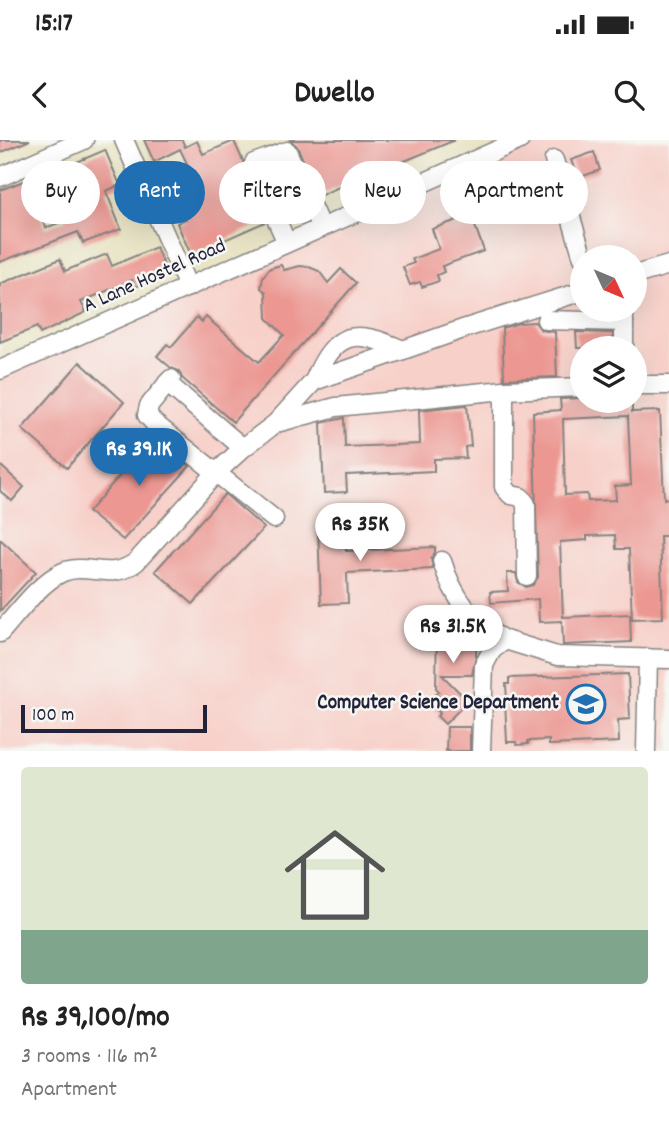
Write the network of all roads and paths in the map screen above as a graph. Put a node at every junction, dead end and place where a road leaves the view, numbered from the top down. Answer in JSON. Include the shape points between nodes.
{"nodes":[{"id":1,"x":85,"y":140,"type":"edge"},
{"id":2,"x":124,"y":140,"type":"edge"},
{"id":3,"x":520,"y":140,"type":"edge"},
{"id":4,"x":496,"y":145,"type":"edge"},
{"id":5,"x":554,"y":160,"type":"dead end"},
{"id":6,"x":0,"y":177,"type":"edge"},
{"id":7,"x":321,"y":228,"type":"junction"},
{"id":8,"x":287,"y":243,"type":"junction"},
{"id":9,"x":579,"y":245,"type":"edge"},
{"id":10,"x":669,"y":265,"type":"edge"},
{"id":11,"x":648,"y":271,"type":"edge"},
{"id":12,"x":188,"y":287,"type":"junction"},
{"id":13,"x":570,"y":295,"type":"edge"},
{"id":14,"x":546,"y":320,"type":"dead end"},
{"id":15,"x":570,"y":320,"type":"edge"},
{"id":16,"x":403,"y":350,"type":"junction"},
{"id":17,"x":0,"y":370,"type":"edge"},
{"id":18,"x":314,"y":382,"type":"junction"},
{"id":19,"x":647,"y":385,"type":"edge"},
{"id":20,"x":669,"y":385,"type":"edge"},
{"id":21,"x":570,"y":387,"type":"edge"},
{"id":22,"x":504,"y":390,"type":"junction"},
{"id":23,"x":276,"y":423,"type":"junction"},
{"id":24,"x":243,"y":448,"type":"junction"},
{"id":25,"x":216,"y":473,"type":"junction"},
{"id":26,"x":274,"y":519,"type":"dead end"},
{"id":27,"x":442,"y":561,"type":"dead end"},
{"id":28,"x":527,"y":576,"type":"dead end"},
{"id":29,"x":0,"y":632,"type":"edge"},
{"id":30,"x":505,"y":640,"type":"junction"},
{"id":31,"x":648,"y":659,"type":"junction"},
{"id":32,"x":669,"y":659,"type":"edge"},
{"id":33,"x":481,"y":751,"type":"edge"},
{"id":34,"x":646,"y":751,"type":"edge"}],
"edges":[{"from":1,"to":6,"type":"street"},
{"from":2,"to":12,"type":"street"},
{"from":3,"to":4,"type":"street","name":"A Lane Hostel Road"},
{"from":4,"to":7,"type":"street","name":"A Lane Hostel Road"},
{"from":5,"to":9,"type":"street"},
{"from":7,"to":8,"type":"street","name":"A Lane Hostel Road"},
{"from":7,"to":8,"type":"street","via":[[287,151],[254,163]]},
{"from":8,"to":12,"type":"street","name":"A Lane Hostel Road"},
{"from":10,"to":11,"type":"street"},
{"from":12,"to":17,"type":"street","name":"A Lane Hostel Road"},
{"from":13,"to":16,"type":"street"},
{"from":14,"to":15,"type":"street"},
{"from":16,"to":18,"type":"street"},
{"from":16,"to":18,"type":"street","via":[[370,337],[342,340],[328,353]]},
{"from":18,"to":23,"type":"street"},
{"from":19,"to":20,"type":"street"},
{"from":21,"to":22,"type":"street"},
{"from":22,"to":23,"type":"street","via":[[336,407]]},
{"from":22,"to":28,"type":"street","via":[[504,487],[526,504]]},
{"from":23,"to":24,"type":"street"},
{"from":24,"to":25,"type":"street"},
{"from":24,"to":25,"type":"street","via":[[169,381],[148,415]]},
{"from":25,"to":26,"type":"street"},
{"from":25,"to":29,"type":"street","via":[[126,569],[114,573],[65,571],[52,578]]},
{"from":27,"to":30,"type":"street","via":[[450,585],[467,611]]},
{"from":30,"to":31,"type":"street","via":[[556,656]]},
{"from":30,"to":33,"type":"street","via":[[492,650],[484,665]]},
{"from":31,"to":32,"type":"street"},
{"from":31,"to":34,"type":"street"}]}
